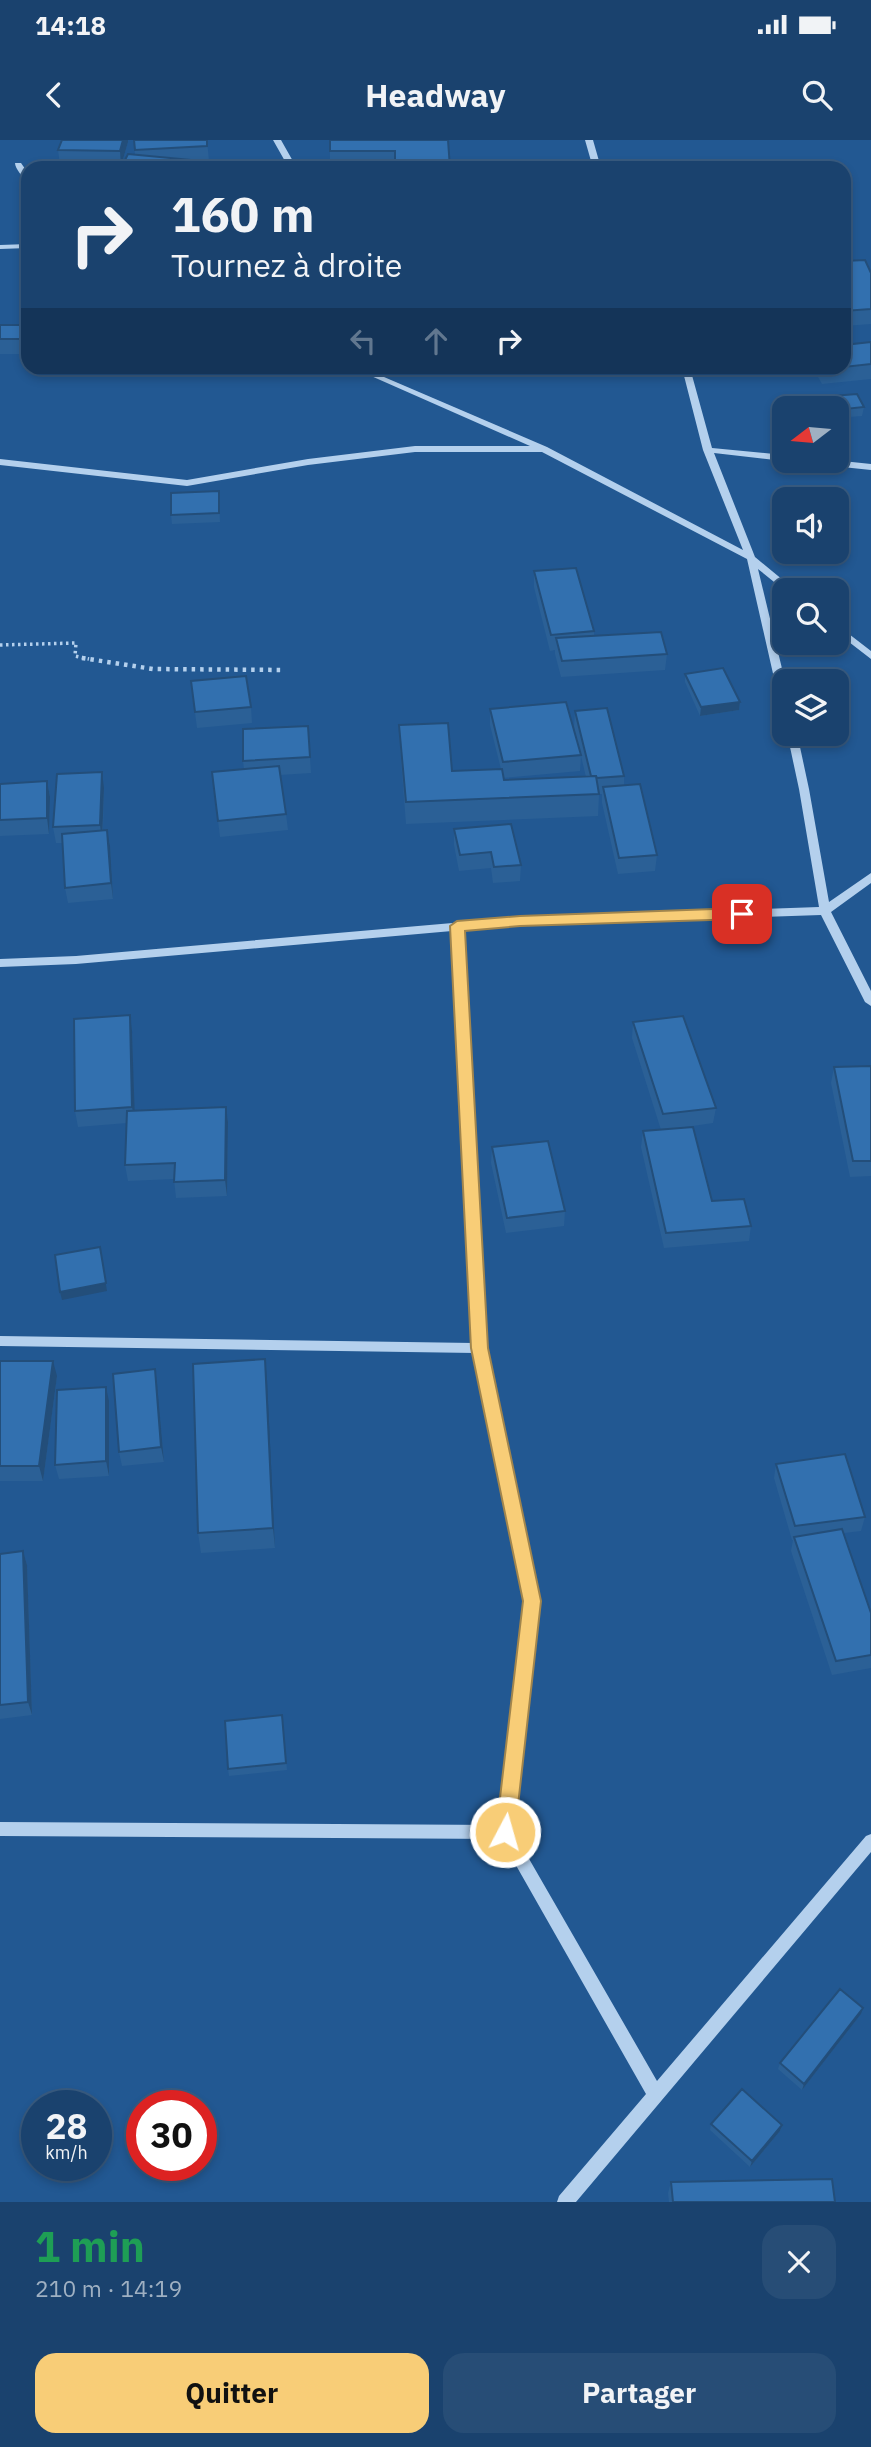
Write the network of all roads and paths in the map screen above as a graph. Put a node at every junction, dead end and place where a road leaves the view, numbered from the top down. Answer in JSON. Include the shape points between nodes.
{"nodes":[{"id":1,"x":277,"y":140,"type":"edge"},
{"id":2,"x":589,"y":140,"type":"edge"},
{"id":3,"x":289,"y":161,"type":"edge"},
{"id":4,"x":595,"y":161,"type":"edge"},
{"id":5,"x":18,"y":165,"type":"dead end"},
{"id":6,"x":21,"y":169,"type":"edge"},
{"id":7,"x":21,"y":246,"type":"edge"},
{"id":8,"x":0,"y":247,"type":"edge"},
{"id":9,"x":373,"y":375,"type":"edge"},
{"id":10,"x":688,"y":375,"type":"edge"},
{"id":11,"x":544,"y":449,"type":"junction"},
{"id":12,"x":708,"y":450,"type":"junction"},
{"id":13,"x":772,"y":457,"type":"edge"},
{"id":14,"x":0,"y":462,"type":"edge"},
{"id":15,"x":849,"y":465,"type":"edge"},
{"id":16,"x":871,"y":467,"type":"edge"},
{"id":17,"x":751,"y":558,"type":"junction"},
{"id":18,"x":775,"y":578,"type":"edge"},
{"id":19,"x":849,"y":638,"type":"edge"},
{"id":20,"x":0,"y":645,"type":"edge"},
{"id":21,"x":871,"y":656,"type":"edge"},
{"id":22,"x":777,"y":669,"type":"edge"},
{"id":23,"x":285,"y":670,"type":"dead end"},
{"id":24,"x":795,"y":746,"type":"edge"},
{"id":25,"x":871,"y":877,"type":"edge"},
{"id":26,"x":825,"y":911,"type":"junction"},
{"id":27,"x":457,"y":926,"type":"junction"},
{"id":28,"x":0,"y":963,"type":"edge"},
{"id":29,"x":871,"y":1002,"type":"edge"},
{"id":30,"x":0,"y":1341,"type":"edge"},
{"id":31,"x":480,"y":1348,"type":"junction"},
{"id":32,"x":0,"y":1829,"type":"edge"},
{"id":33,"x":505,"y":1832,"type":"junction"},
{"id":34,"x":871,"y":1841,"type":"edge"},
{"id":35,"x":656,"y":2095,"type":"junction"},
{"id":36,"x":565,"y":2202,"type":"edge"}],
"edges":[{"from":1,"to":3,"type":"street"},
{"from":2,"to":4,"type":"street"},
{"from":5,"to":6,"type":"street"},
{"from":7,"to":8,"type":"street"},
{"from":9,"to":11,"type":"street"},
{"from":10,"to":12,"type":"street"},
{"from":11,"to":14,"type":"street","via":[[415,449],[187,483]]},
{"from":11,"to":17,"type":"street"},
{"from":12,"to":13,"type":"street"},
{"from":12,"to":17,"type":"street"},
{"from":15,"to":16,"type":"street"},
{"from":17,"to":18,"type":"street"},
{"from":17,"to":22,"type":"street"},
{"from":19,"to":21,"type":"street"},
{"from":20,"to":23,"type":"path","via":[[76,643],[75,656],[178,673]]},
{"from":24,"to":26,"type":"street"},
{"from":25,"to":26,"type":"street"},
{"from":26,"to":27,"type":"street"},
{"from":26,"to":29,"type":"street"},
{"from":27,"to":28,"type":"street"},
{"from":27,"to":31,"type":"street"},
{"from":30,"to":31,"type":"street"},
{"from":31,"to":33,"type":"street","via":[[532,1601]]},
{"from":32,"to":33,"type":"street"},
{"from":33,"to":35,"type":"street"},
{"from":34,"to":35,"type":"street"},
{"from":35,"to":36,"type":"street"}]}
